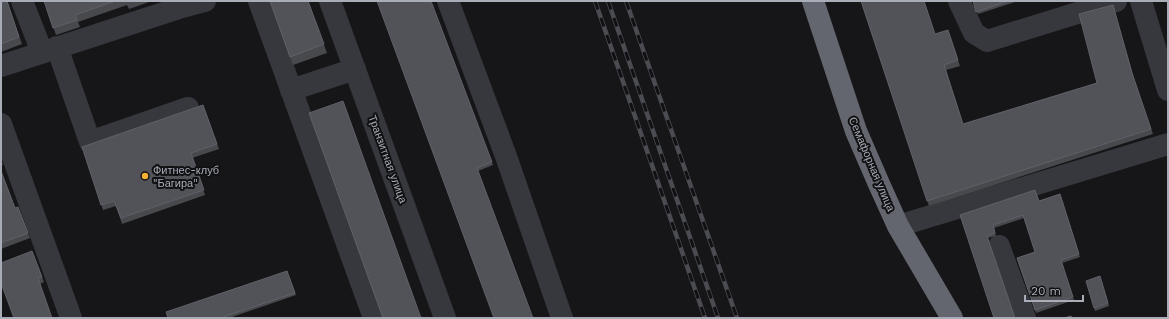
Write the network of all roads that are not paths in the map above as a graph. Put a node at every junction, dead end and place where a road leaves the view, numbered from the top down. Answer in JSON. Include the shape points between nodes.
{"nodes":[{"id":1,"x":22,"y":1,"type":"edge"},
{"id":2,"x":205,"y":1,"type":"edge"},
{"id":3,"x":259,"y":1,"type":"edge"},
{"id":4,"x":330,"y":1,"type":"edge"},
{"id":5,"x":448,"y":1,"type":"edge"},
{"id":6,"x":813,"y":1,"type":"edge"},
{"id":7,"x":959,"y":1,"type":"edge"},
{"id":8,"x":1116,"y":1,"type":"edge"},
{"id":9,"x":1141,"y":1,"type":"edge"},
{"id":10,"x":178,"y":4,"type":"edge"},
{"id":11,"x":50,"y":50,"type":"junction"},
{"id":12,"x":1,"y":66,"type":"edge"},
{"id":13,"x":355,"y":69,"type":"junction"},
{"id":14,"x":290,"y":90,"type":"junction"},
{"id":15,"x":1168,"y":90,"type":"edge"},
{"id":16,"x":188,"y":108,"type":"dead end"},
{"id":17,"x":1,"y":124,"type":"edge"},
{"id":18,"x":1168,"y":144,"type":"edge"},
{"id":19,"x":898,"y":226,"type":"junction"},
{"id":20,"x":1000,"y":246,"type":"dead end"},
{"id":21,"x":72,"y":318,"type":"edge"},
{"id":22,"x":374,"y":318,"type":"edge"},
{"id":23,"x":445,"y":318,"type":"edge"},
{"id":24,"x":562,"y":318,"type":"edge"},
{"id":25,"x":952,"y":318,"type":"edge"},
{"id":26,"x":1025,"y":318,"type":"edge"}],
"edges":[{"from":1,"to":11,"type":"street"},
{"from":2,"to":10,"type":"street"},
{"from":3,"to":14,"type":"street"},
{"from":4,"to":13,"type":"street","name":"Транзитная улица"},
{"from":5,"to":24,"type":"street","via":[[507,159]]},
{"from":6,"to":19,"type":"highway","name":"Семафорная улица","via":[[856,131]]},
{"from":7,"to":8,"type":"street","via":[[974,33],[988,41]]},
{"from":9,"to":15,"type":"street"},
{"from":10,"to":11,"type":"street"},
{"from":11,"to":12,"type":"street"},
{"from":11,"to":16,"type":"street","via":[[90,142]]},
{"from":13,"to":14,"type":"street"},
{"from":13,"to":23,"type":"street","name":"Транзитная улица"},
{"from":14,"to":22,"type":"street"},
{"from":17,"to":21,"type":"street"},
{"from":18,"to":19,"type":"street"},
{"from":19,"to":25,"type":"highway","name":"Семафорная улица"},
{"from":20,"to":26,"type":"street"}]}
